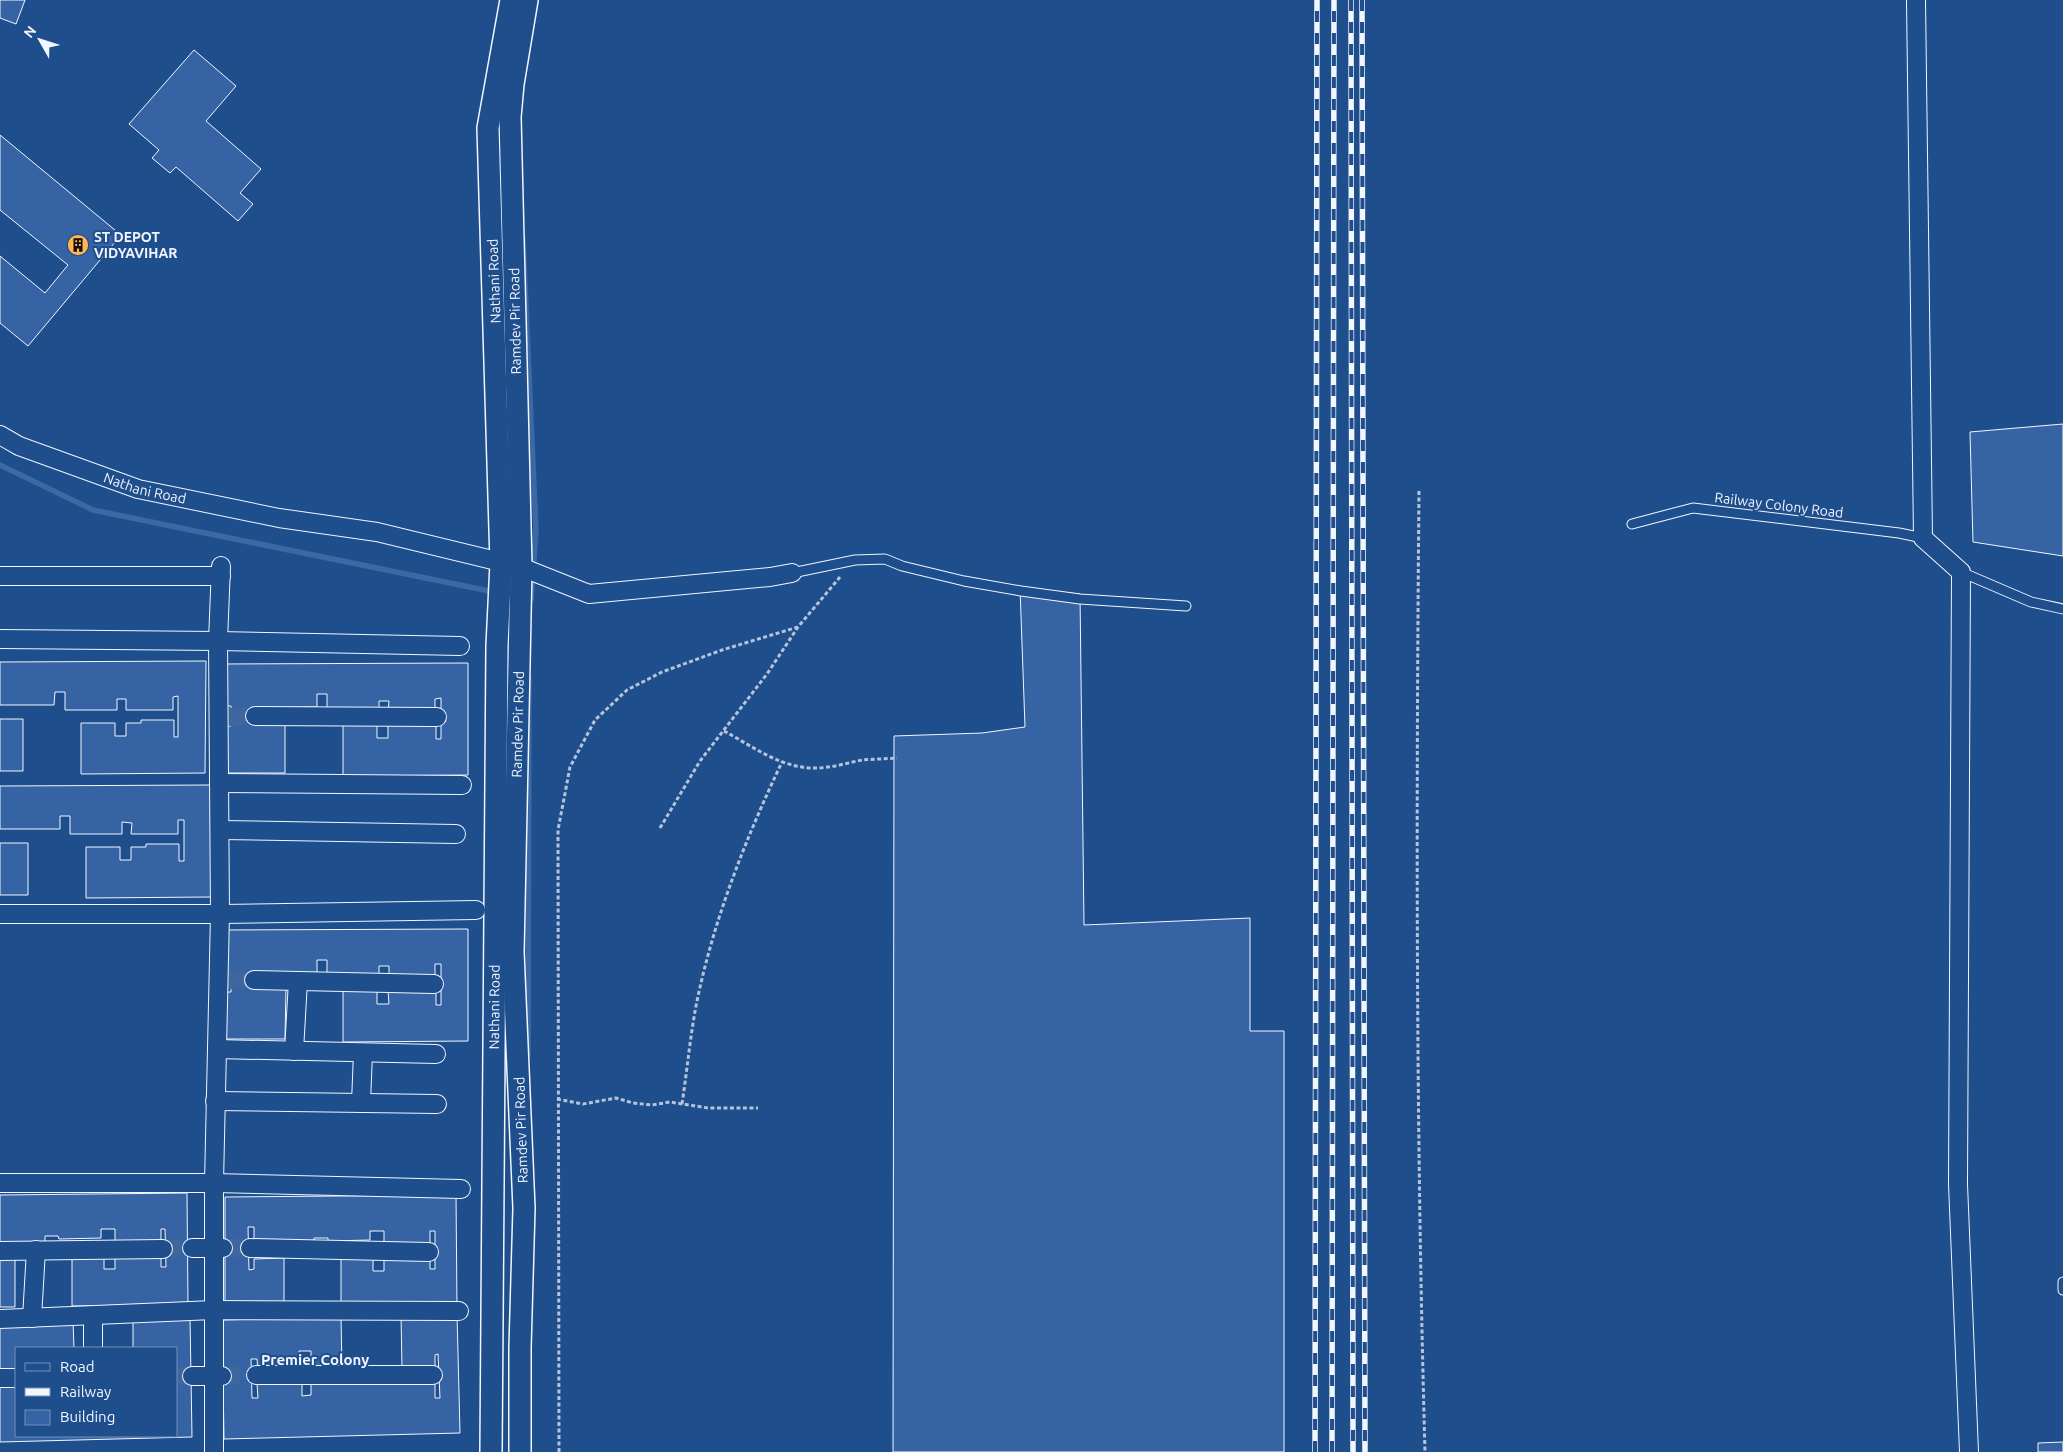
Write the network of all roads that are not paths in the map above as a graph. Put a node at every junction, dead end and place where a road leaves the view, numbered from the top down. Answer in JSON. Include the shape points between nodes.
{"nodes":[{"id":1,"x":511,"y":0,"type":"edge"},
{"id":2,"x":527,"y":0,"type":"edge"},
{"id":3,"x":1916,"y":0,"type":"edge"},
{"id":4,"x":0,"y":435,"type":"edge"},
{"id":5,"x":1632,"y":524,"type":"dead end"},
{"id":6,"x":1923,"y":538,"type":"junction"},
{"id":7,"x":1960,"y":572,"type":"junction"},
{"id":8,"x":792,"y":573,"type":"joint"},
{"id":9,"x":0,"y":576,"type":"edge"},
{"id":10,"x":510,"y":585,"type":"junction"},
{"id":11,"x":1186,"y":606,"type":"dead end"},
{"id":12,"x":2063,"y":608,"type":"edge"},
{"id":13,"x":0,"y":639,"type":"edge"},
{"id":14,"x":218,"y":640,"type":"junction"},
{"id":15,"x":460,"y":646,"type":"dead end"},
{"id":16,"x":255,"y":716,"type":"tunnel mouth"},
{"id":17,"x":437,"y":717,"type":"dead end"},
{"id":18,"x":219,"y":783,"type":"junction"},
{"id":19,"x":462,"y":785,"type":"dead end"},
{"id":20,"x":220,"y":830,"type":"junction"},
{"id":21,"x":456,"y":834,"type":"dead end"},
{"id":22,"x":495,"y":910,"type":"junction"},
{"id":23,"x":0,"y":914,"type":"edge"},
{"id":24,"x":220,"y":914,"type":"junction"},
{"id":25,"x":254,"y":980,"type":"tunnel mouth"},
{"id":26,"x":298,"y":981,"type":"junction"},
{"id":27,"x":434,"y":984,"type":"dead end"},
{"id":28,"x":217,"y":1049,"type":"junction"},
{"id":29,"x":294,"y":1051,"type":"junction"},
{"id":30,"x":363,"y":1053,"type":"junction"},
{"id":31,"x":436,"y":1054,"type":"dead end"},
{"id":32,"x":215,"y":1101,"type":"junction"},
{"id":33,"x":361,"y":1103,"type":"junction"},
{"id":34,"x":437,"y":1104,"type":"dead end"},
{"id":35,"x":0,"y":1183,"type":"edge"},
{"id":36,"x":214,"y":1183,"type":"junction"},
{"id":37,"x":461,"y":1190,"type":"dead end"},
{"id":38,"x":492,"y":1190,"type":"junction"},
{"id":39,"x":523,"y":1190,"type":"junction"},
{"id":40,"x":163,"y":1248,"type":"tunnel mouth"},
{"id":41,"x":192,"y":1248,"type":"tunnel mouth"},
{"id":42,"x":218,"y":1248,"type":"junction"},
{"id":43,"x":250,"y":1248,"type":"tunnel mouth"},
{"id":44,"x":36,"y":1250,"type":"junction"},
{"id":45,"x":0,"y":1251,"type":"edge"},
{"id":46,"x":429,"y":1252,"type":"dead end"},
{"id":47,"x":2063,"y":1282,"type":"edge"},
{"id":48,"x":2063,"y":1290,"type":"edge"},
{"id":49,"x":214,"y":1310,"type":"junction"},
{"id":50,"x":459,"y":1311,"type":"dead end"},
{"id":51,"x":93,"y":1316,"type":"junction"},
{"id":52,"x":32,"y":1318,"type":"junction"},
{"id":53,"x":0,"y":1319,"type":"edge"},
{"id":54,"x":94,"y":1347,"type":"edge"},
{"id":55,"x":256,"y":1375,"type":"tunnel mouth"},
{"id":56,"x":433,"y":1375,"type":"dead end"},
{"id":57,"x":192,"y":1376,"type":"tunnel mouth"},
{"id":58,"x":218,"y":1376,"type":"junction"},
{"id":59,"x":0,"y":1378,"type":"edge"},
{"id":60,"x":15,"y":1378,"type":"edge"},
{"id":61,"x":214,"y":1452,"type":"edge"},
{"id":62,"x":491,"y":1452,"type":"edge"},
{"id":63,"x":520,"y":1452,"type":"edge"},
{"id":64,"x":1969,"y":1452,"type":"edge"}],
"edges":[{"from":1,"to":10,"type":"street","name":"Nathani Road","via":[[488,128]]},
{"from":2,"to":10,"type":"street","name":"Ramdev Pir Road","via":[[510,117]]},
{"from":3,"to":6,"type":"street"},
{"from":4,"to":10,"type":"street","name":"Nathani Road","via":[[19,446],[138,489],[279,518],[377,532]]},
{"from":5,"to":6,"type":"lane","name":"Railway Colony Road","via":[[1693,508]]},
{"from":6,"to":7,"type":"street"},
{"from":7,"to":12,"type":"lane","via":[[2031,602]]},
{"from":7,"to":64,"type":"street","via":[[1958,1184]]},
{"from":8,"to":10,"type":"street","via":[[589,594]]},
{"from":8,"to":11,"type":"lane","via":[[856,560],[885,559],[964,581],[1051,595]]},
{"from":9,"to":14,"type":"street","via":[[221,571]]},
{"from":10,"to":22,"type":"street","name":"Nathani Road","via":[[497,646]]},
{"from":13,"to":14,"type":"street"},
{"from":14,"to":15,"type":"street"},
{"from":14,"to":18,"type":"street","via":[[223,717]]},
{"from":16,"to":17,"type":"street"},
{"from":18,"to":19,"type":"street"},
{"from":18,"to":20,"type":"street"},
{"from":20,"to":21,"type":"street"},
{"from":20,"to":24,"type":"street"},
{"from":22,"to":24,"type":"street"},
{"from":22,"to":38,"type":"street","name":"Nathani Road"},
{"from":22,"to":39,"type":"street","name":"Ramdev Pir Road","via":[[513,952]]},
{"from":23,"to":24,"type":"street"},
{"from":24,"to":28,"type":"street","via":[[223,980]]},
{"from":25,"to":26,"type":"street"},
{"from":26,"to":27,"type":"street"},
{"from":26,"to":29,"type":"street"},
{"from":28,"to":29,"type":"street"},
{"from":28,"to":32,"type":"street"},
{"from":29,"to":30,"type":"street"},
{"from":30,"to":31,"type":"street"},
{"from":30,"to":33,"type":"street"},
{"from":32,"to":33,"type":"street"},
{"from":32,"to":36,"type":"street"},
{"from":33,"to":34,"type":"street"},
{"from":35,"to":36,"type":"street"},
{"from":36,"to":37,"type":"street"},
{"from":36,"to":42,"type":"street"},
{"from":38,"to":39,"type":"street"},
{"from":38,"to":62,"type":"street","name":"Nathani Road"},
{"from":39,"to":63,"type":"street","name":"Ramdev Pir Road"},
{"from":40,"to":44,"type":"street"},
{"from":41,"to":42,"type":"street"},
{"from":42,"to":49,"type":"street"},
{"from":43,"to":46,"type":"street"},
{"from":44,"to":45,"type":"street"},
{"from":44,"to":52,"type":"street"},
{"from":47,"to":48,"type":"lane"},
{"from":49,"to":50,"type":"street"},
{"from":49,"to":51,"type":"street"},
{"from":49,"to":58,"type":"street"},
{"from":51,"to":52,"type":"street"},
{"from":51,"to":54,"type":"street"},
{"from":52,"to":53,"type":"street"},
{"from":55,"to":56,"type":"street"},
{"from":57,"to":58,"type":"street"},
{"from":58,"to":61,"type":"street"},
{"from":59,"to":60,"type":"street"}]}
